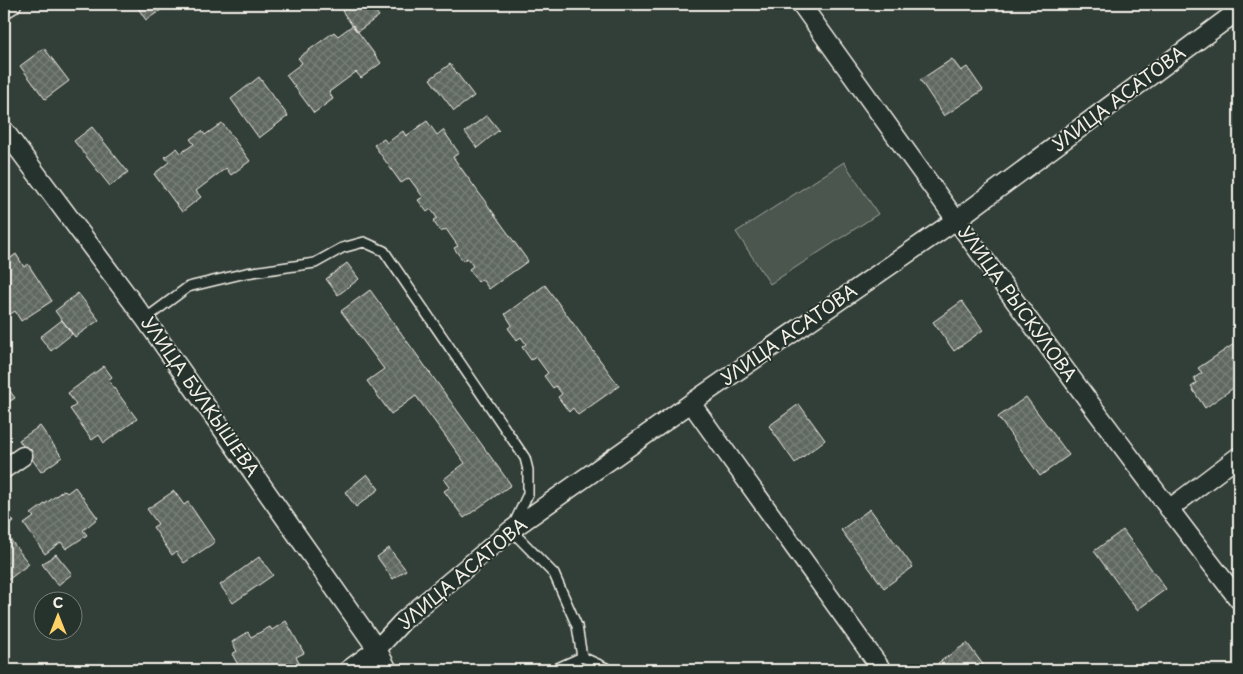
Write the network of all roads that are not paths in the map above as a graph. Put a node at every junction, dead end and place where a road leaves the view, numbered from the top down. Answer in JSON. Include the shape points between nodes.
{"nodes":[{"id":1,"x":12,"y":4,"type":"edge"},
{"id":2,"x":801,"y":4,"type":"edge"},
{"id":3,"x":4,"y":9,"type":"edge"},
{"id":4,"x":1239,"y":10,"type":"edge"},
{"id":5,"x":4,"y":130,"type":"edge"},
{"id":6,"x":956,"y":220,"type":"junction"},
{"id":7,"x":146,"y":319,"type":"junction"},
{"id":8,"x":691,"y":403,"type":"junction"},
{"id":9,"x":23,"y":456,"type":"dead end"},
{"id":10,"x":1239,"y":456,"type":"edge"},
{"id":11,"x":4,"y":469,"type":"edge"},
{"id":12,"x":1169,"y":509,"type":"junction"},
{"id":13,"x":511,"y":530,"type":"junction"},
{"id":14,"x":1239,"y":600,"type":"edge"},
{"id":15,"x":377,"y":649,"type":"junction"},
{"id":16,"x":582,"y":657,"type":"junction"},
{"id":17,"x":348,"y":670,"type":"edge"},
{"id":18,"x":388,"y":670,"type":"edge"},
{"id":19,"x":553,"y":670,"type":"edge"},
{"id":20,"x":611,"y":670,"type":"edge"},
{"id":21,"x":882,"y":670,"type":"edge"}],
"edges":[{"from":1,"to":3,"type":"street"},
{"from":2,"to":6,"type":"street","name":"УЛИЦА РЫСКУЛОВА"},
{"from":4,"to":6,"type":"street","name":"УЛИЦА АСАТОВА"},
{"from":5,"to":7,"type":"street","name":"УЛИЦА БУЛКЫШЕВА"},
{"from":6,"to":8,"type":"street","name":"УЛИЦА АСАТОВА"},
{"from":6,"to":12,"type":"street","name":"УЛИЦА РЫСКУЛОВА"},
{"from":7,"to":13,"type":"lane","via":[[188,287],[246,273],[315,263],[342,248],[364,242],[384,251],[525,458],[528,494]]},
{"from":7,"to":15,"type":"street","name":"УЛИЦА БУЛКЫШЕВА"},
{"from":8,"to":13,"type":"street","name":"УЛИЦА АСАТОВА"},
{"from":8,"to":21,"type":"street"},
{"from":9,"to":11,"type":"street"},
{"from":10,"to":12,"type":"street"},
{"from":12,"to":14,"type":"street","name":"УЛИЦА РЫСКУЛОВА"},
{"from":13,"to":15,"type":"street","name":"УЛИЦА АСАТОВА","via":[[402,621]]},
{"from":13,"to":16,"type":"lane","via":[[554,574],[577,626]]},
{"from":15,"to":17,"type":"street","name":"УЛИЦА АСАТОВА"},
{"from":15,"to":18,"type":"street","name":"УЛИЦА БУЛКЫШЕВА"},
{"from":16,"to":19,"type":"lane"},
{"from":16,"to":20,"type":"lane"}]}
